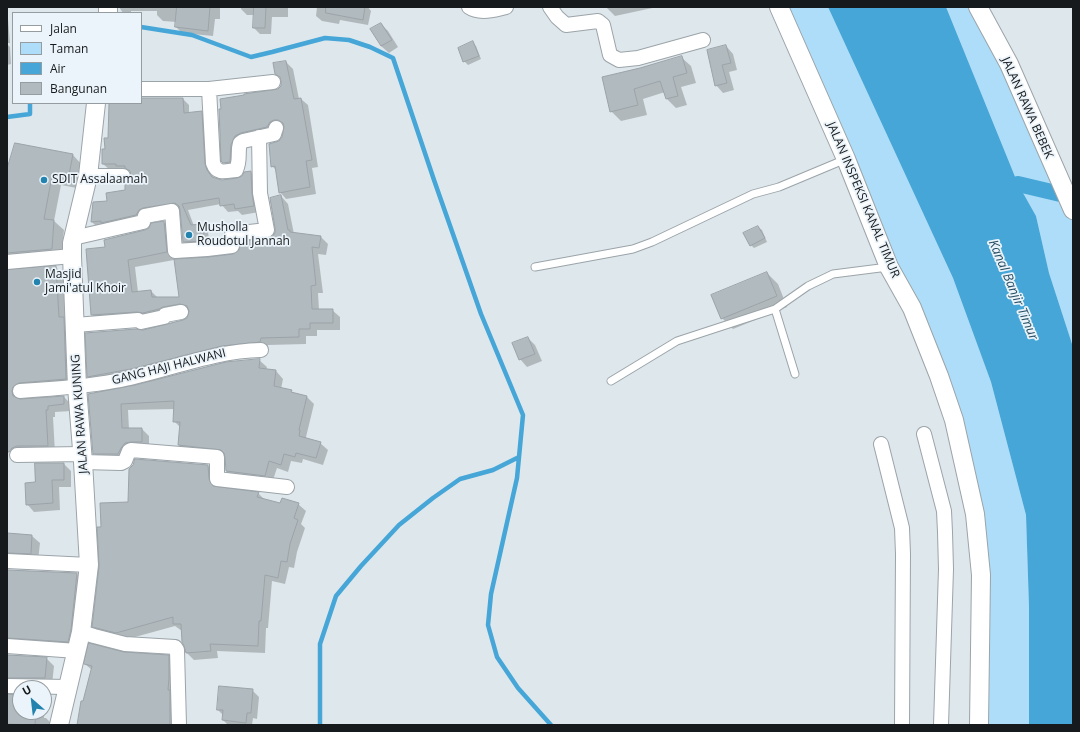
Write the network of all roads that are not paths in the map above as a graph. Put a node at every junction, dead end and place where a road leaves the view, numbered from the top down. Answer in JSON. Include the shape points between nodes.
{"nodes":[{"id":1,"x":469,"y":7,"type":"edge"},
{"id":2,"x":506,"y":7,"type":"edge"},
{"id":3,"x":550,"y":7,"type":"edge"},
{"id":4,"x":779,"y":7,"type":"edge"},
{"id":5,"x":978,"y":7,"type":"edge"},
{"id":6,"x":703,"y":40,"type":"dead end"},
{"id":7,"x":273,"y":82,"type":"dead end"},
{"id":8,"x":142,"y":89,"type":"edge"},
{"id":9,"x":209,"y":89,"type":"junction"},
{"id":10,"x":96,"y":104,"type":"edge"},
{"id":11,"x":276,"y":128,"type":"dead end"},
{"id":12,"x":259,"y":137,"type":"junction"},
{"id":13,"x":846,"y":159,"type":"junction"},
{"id":14,"x":88,"y":176,"type":"junction"},
{"id":15,"x":123,"y":176,"type":"dead end"},
{"id":16,"x":1073,"y":210,"type":"edge"},
{"id":17,"x":72,"y":247,"type":"junction"},
{"id":18,"x":7,"y":262,"type":"edge"},
{"id":19,"x":535,"y":267,"type":"dead end"},
{"id":20,"x":889,"y":267,"type":"junction"},
{"id":21,"x":775,"y":309,"type":"junction"},
{"id":22,"x":181,"y":312,"type":"dead end"},
{"id":23,"x":75,"y":325,"type":"junction"},
{"id":24,"x":261,"y":350,"type":"dead end"},
{"id":25,"x":795,"y":374,"type":"dead end"},
{"id":26,"x":611,"y":381,"type":"dead end"},
{"id":27,"x":77,"y":387,"type":"junction"},
{"id":28,"x":20,"y":391,"type":"dead end"},
{"id":29,"x":924,"y":434,"type":"dead end"},
{"id":30,"x":881,"y":444,"type":"dead end"},
{"id":31,"x":17,"y":455,"type":"dead end"},
{"id":32,"x":83,"y":458,"type":"junction"},
{"id":33,"x":287,"y":488,"type":"dead end"},
{"id":34,"x":7,"y":561,"type":"edge"},
{"id":35,"x":89,"y":565,"type":"junction"},
{"id":36,"x":81,"y":632,"type":"junction"},
{"id":37,"x":7,"y":646,"type":"edge"},
{"id":38,"x":77,"y":652,"type":"junction"},
{"id":39,"x":7,"y":686,"type":"edge"},
{"id":40,"x":68,"y":687,"type":"junction"},
{"id":41,"x":59,"y":725,"type":"edge"},
{"id":42,"x":179,"y":725,"type":"edge"},
{"id":43,"x":902,"y":725,"type":"edge"},
{"id":44,"x":941,"y":725,"type":"edge"},
{"id":45,"x":979,"y":725,"type":"edge"}],
"edges":[{"from":1,"to":2,"type":"street","via":[[478,11]]},
{"from":3,"to":6,"type":"street","via":[[566,25],[598,21],[603,25],[610,55],[619,60],[638,58]]},
{"from":4,"to":13,"type":"street","name":"JALAN INSPEKSI KANAL TIMUR"},
{"from":5,"to":16,"type":"street","name":"JALAN RAWA BEBEK","via":[[1009,64]]},
{"from":7,"to":9,"type":"street"},
{"from":8,"to":9,"type":"street"},
{"from":9,"to":12,"type":"street","via":[[215,169],[224,172],[236,170],[240,159],[240,143]]},
{"from":10,"to":14,"type":"street","name":"JALAN RAWA KUNING"},
{"from":11,"to":12,"type":"street","via":[[274,134]]},
{"from":12,"to":17,"type":"street","via":[[260,193],[267,230],[232,234],[232,246],[175,251],[172,211],[144,216],[144,222]]},
{"from":13,"to":19,"type":"lane","via":[[753,194],[633,249]]},
{"from":13,"to":20,"type":"street","name":"JALAN INSPEKSI KANAL TIMUR"},
{"from":14,"to":15,"type":"street"},
{"from":14,"to":17,"type":"street","name":"JALAN RAWA KUNING"},
{"from":17,"to":18,"type":"street"},
{"from":17,"to":23,"type":"street","name":"JALAN RAWA KUNING"},
{"from":20,"to":21,"type":"lane","via":[[833,274],[808,286]]},
{"from":20,"to":45,"type":"street","name":"JALAN INSPEKSI KANAL TIMUR","via":[[912,308],[939,376],[954,420],[975,514],[981,575]]},
{"from":21,"to":25,"type":"lane"},
{"from":21,"to":26,"type":"lane","via":[[677,341]]},
{"from":22,"to":23,"type":"street","via":[[141,322],[138,320]]},
{"from":23,"to":27,"type":"street","name":"JALAN RAWA KUNING"},
{"from":24,"to":27,"type":"street","name":"GANG HAJI HALWANI","via":[[222,354],[115,381]]},
{"from":27,"to":28,"type":"street","name":"GANG HAJI HALWANI"},
{"from":27,"to":32,"type":"street","name":"JALAN RAWA KUNING"},
{"from":29,"to":44,"type":"street","via":[[944,511],[946,569]]},
{"from":30,"to":43,"type":"street","via":[[902,528]]},
{"from":31,"to":32,"type":"street"},
{"from":32,"to":33,"type":"street","via":[[121,463],[130,451],[218,457],[217,479]]},
{"from":32,"to":35,"type":"street","name":"JALAN RAWA KUNING"},
{"from":34,"to":35,"type":"street"},
{"from":35,"to":36,"type":"street","name":"JALAN RAWA KUNING"},
{"from":36,"to":38,"type":"street","name":"JALAN RAWA KUNING"},
{"from":36,"to":42,"type":"street","via":[[125,644],[175,647]]},
{"from":37,"to":38,"type":"street"},
{"from":38,"to":40,"type":"street","name":"JALAN RAWA KUNING"},
{"from":39,"to":40,"type":"street"},
{"from":40,"to":41,"type":"street","name":"JALAN RAWA KUNING"}]}
